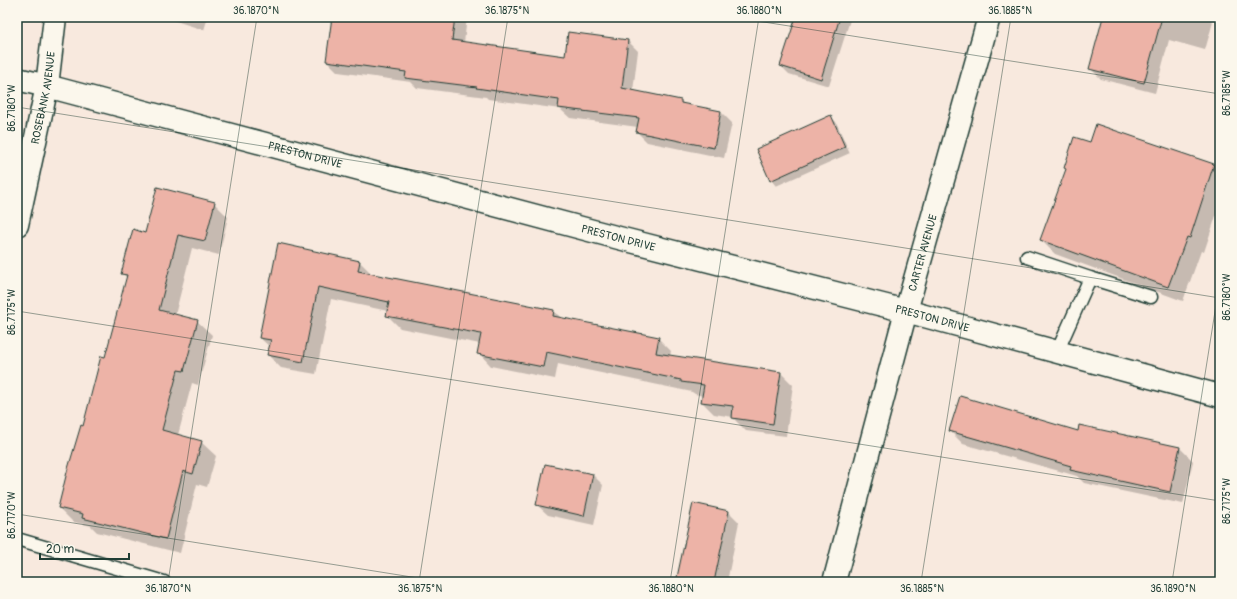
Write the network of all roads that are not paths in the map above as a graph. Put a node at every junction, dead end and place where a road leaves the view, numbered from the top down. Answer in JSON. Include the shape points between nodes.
{"nodes":[{"id":1,"x":55,"y":17,"type":"edge"},
{"id":2,"x":989,"y":17,"type":"edge"},
{"id":3,"x":17,"y":79,"type":"edge"},
{"id":4,"x":47,"y":86,"type":"junction"},
{"id":5,"x":17,"y":225,"type":"edge"},
{"id":6,"x":1027,"y":257,"type":"dead end"},
{"id":7,"x":1090,"y":278,"type":"junction"},
{"id":8,"x":1151,"y":297,"type":"dead end"},
{"id":9,"x":906,"y":311,"type":"junction"},
{"id":10,"x":1057,"y":352,"type":"junction"},
{"id":11,"x":1220,"y":396,"type":"edge"},
{"id":12,"x":17,"y":539,"type":"edge"},
{"id":13,"x":164,"y":582,"type":"edge"},
{"id":14,"x":834,"y":582,"type":"edge"}],
"edges":[{"from":1,"to":4,"type":"street","name":"ROSEBANK AVENUE"},
{"from":2,"to":9,"type":"street","name":"CARTER AVENUE"},
{"from":3,"to":4,"type":"street","name":"PRESTON DRIVE"},
{"from":4,"to":5,"type":"street","name":"ROSEBANK AVENUE"},
{"from":4,"to":9,"type":"street","name":"PRESTON DRIVE","via":[[619,238]]},
{"from":6,"to":7,"type":"lane"},
{"from":7,"to":8,"type":"lane"},
{"from":7,"to":10,"type":"lane"},
{"from":9,"to":10,"type":"street","name":"PRESTON DRIVE"},
{"from":9,"to":14,"type":"street","name":"CARTER AVENUE"},
{"from":10,"to":11,"type":"street","name":"PRESTON DRIVE"},
{"from":12,"to":13,"type":"lane"}]}
